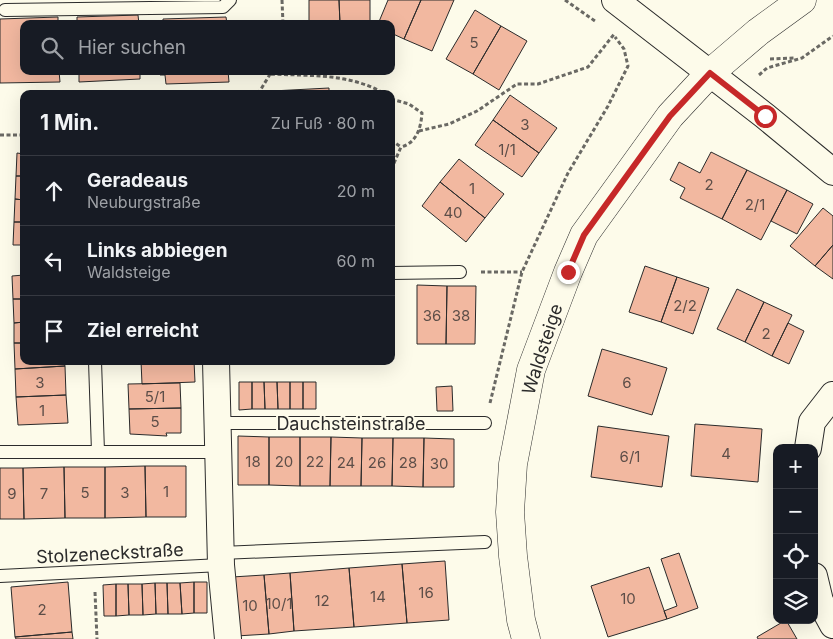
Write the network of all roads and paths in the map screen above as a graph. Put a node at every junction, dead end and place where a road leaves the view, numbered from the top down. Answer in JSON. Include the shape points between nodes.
{"nodes":[{"id":1,"x":230,"y":0,"type":"edge"},
{"id":2,"x":282,"y":0,"type":"edge"},
{"id":3,"x":802,"y":0,"type":"edge"},
{"id":4,"x":623,"y":6,"type":"edge"},
{"id":5,"x":5,"y":10,"type":"dead end"},
{"id":6,"x":283,"y":20,"type":"edge"},
{"id":7,"x":833,"y":36,"type":"edge"},
{"id":8,"x":802,"y":58,"type":"dead end"},
{"id":9,"x":710,"y":73,"type":"junction"},
{"id":10,"x":271,"y":75,"type":"edge"},
{"id":11,"x":307,"y":75,"type":"edge"},
{"id":12,"x":261,"y":90,"type":"edge"},
{"id":13,"x":377,"y":90,"type":"edge"},
{"id":14,"x":395,"y":100,"type":"edge"},
{"id":15,"x":419,"y":131,"type":"junction"},
{"id":16,"x":0,"y":135,"type":"edge"},
{"id":17,"x":20,"y":135,"type":"edge"},
{"id":18,"x":395,"y":143,"type":"edge"},
{"id":19,"x":401,"y":147,"type":"junction"},
{"id":20,"x":395,"y":161,"type":"edge"},
{"id":21,"x":833,"y":172,"type":"edge"},
{"id":22,"x":460,"y":272,"type":"joint"},
{"id":23,"x":522,"y":272,"type":"dead end"},
{"id":24,"x":395,"y":273,"type":"edge"},
{"id":25,"x":96,"y":365,"type":"edge"},
{"id":26,"x":216,"y":365,"type":"edge"},
{"id":27,"x":833,"y":395,"type":"edge"},
{"id":28,"x":217,"y":422,"type":"junction"},
{"id":29,"x":485,"y":423,"type":"dead end"},
{"id":30,"x":809,"y":444,"type":"edge"},
{"id":31,"x":0,"y":452,"type":"edge"},
{"id":32,"x":98,"y":452,"type":"junction"},
{"id":33,"x":218,"y":452,"type":"junction"},
{"id":34,"x":485,"y":542,"type":"dead end"},
{"id":35,"x":221,"y":559,"type":"junction"},
{"id":36,"x":94,"y":572,"type":"junction"},
{"id":37,"x":0,"y":576,"type":"edge"},
{"id":38,"x":815,"y":579,"type":"edge"},
{"id":39,"x":833,"y":625,"type":"edge"},
{"id":40,"x":98,"y":639,"type":"edge"},
{"id":41,"x":228,"y":639,"type":"edge"},
{"id":42,"x":526,"y":639,"type":"edge"}],
"edges":[{"from":1,"to":5,"type":"lane","via":[[223,7]]},
{"from":2,"to":6,"type":"path"},
{"from":3,"to":9,"type":"street","name":"Waldsteige"},
{"from":4,"to":9,"type":"street"},
{"from":4,"to":15,"type":"path","via":[[588,67],[538,84],[517,84],[477,111],[449,124]]},
{"from":7,"to":8,"type":"path"},
{"from":9,"to":21,"type":"street"},
{"from":9,"to":42,"type":"street","name":"Waldsteige","via":[[670,116],[584,235],[531,370],[513,464],[510,512],[521,620]]},
{"from":10,"to":12,"type":"path"},
{"from":11,"to":13,"type":"path","via":[[342,77],[360,81]]},
{"from":14,"to":15,"type":"path","via":[[409,104],[422,113]]},
{"from":15,"to":19,"type":"path","via":[[410,143]]},
{"from":16,"to":17,"type":"path"},
{"from":18,"to":19,"type":"path"},
{"from":19,"to":20,"type":"path"},
{"from":22,"to":23,"type":"path"},
{"from":22,"to":24,"type":"lane"},
{"from":25,"to":32,"type":"lane"},
{"from":26,"to":28,"type":"street"},
{"from":27,"to":30,"type":"street","via":[[812,422]]},
{"from":28,"to":29,"type":"lane","name":"Dauchsteinstraße"},
{"from":28,"to":33,"type":"street"},
{"from":31,"to":32,"type":"lane"},
{"from":32,"to":33,"type":"lane"},
{"from":33,"to":35,"type":"street"},
{"from":34,"to":35,"type":"lane"},
{"from":35,"to":36,"type":"lane","name":"Stolzeneckstraße"},
{"from":35,"to":41,"type":"street"},
{"from":36,"to":37,"type":"lane","name":"Stolzeneckstraße"},
{"from":36,"to":40,"type":"path"},
{"from":38,"to":39,"type":"street","via":[[820,601]]}]}
